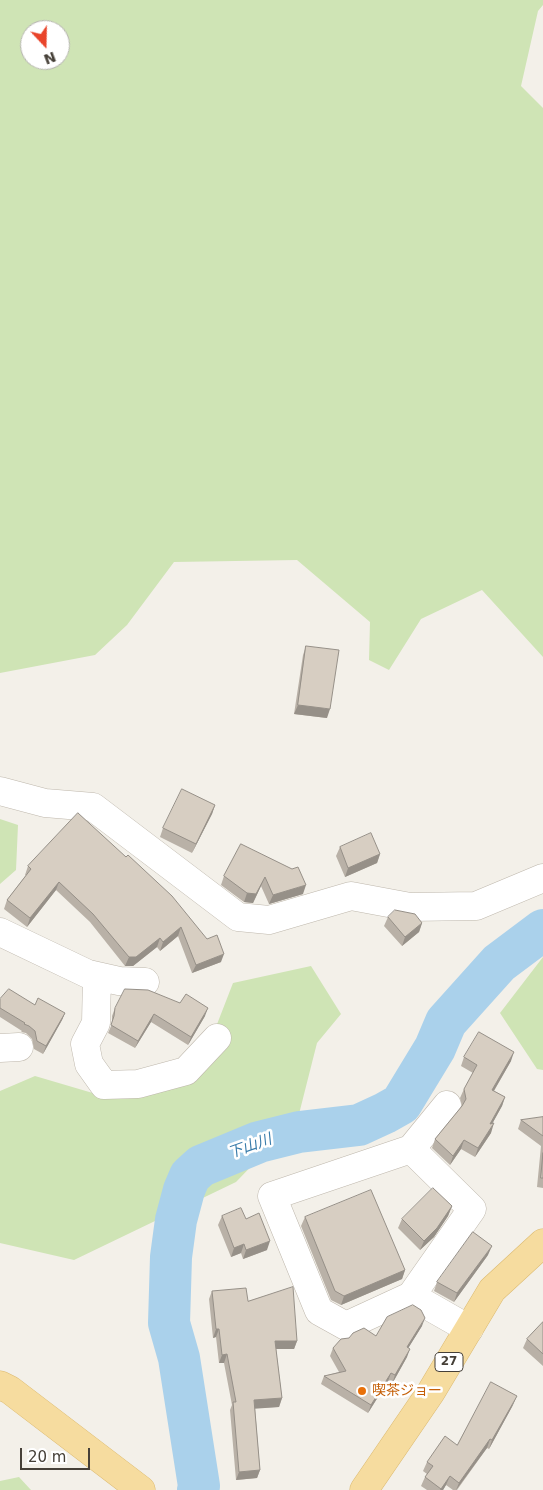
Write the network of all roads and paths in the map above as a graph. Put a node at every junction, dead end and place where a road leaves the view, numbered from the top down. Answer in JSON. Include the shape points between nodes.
{"nodes":[{"id":1,"x":0,"y":791,"type":"edge"},
{"id":2,"x":543,"y":878,"type":"edge"},
{"id":3,"x":0,"y":932,"type":"edge"},
{"id":4,"x":97,"y":976,"type":"junction"},
{"id":5,"x":145,"y":982,"type":"dead end"},
{"id":6,"x":217,"y":1038,"type":"dead end"},
{"id":7,"x":447,"y":1105,"type":"dead end"},
{"id":8,"x":411,"y":1149,"type":"junction"},
{"id":9,"x":543,"y":1243,"type":"edge"},
{"id":10,"x":411,"y":1296,"type":"junction"},
{"id":11,"x":469,"y":1329,"type":"junction"},
{"id":12,"x":0,"y":1385,"type":"edge"},
{"id":13,"x":141,"y":1490,"type":"edge"},
{"id":14,"x":364,"y":1490,"type":"edge"}],
"edges":[{"from":1,"to":2,"type":"street","via":[[45,803],[93,807],[238,917],[269,920],[351,896],[410,907],[476,906]]},
{"from":3,"to":4,"type":"street"},
{"from":4,"to":5,"type":"street"},
{"from":4,"to":6,"type":"street","via":[[96,1023],[85,1044],[89,1064],[104,1085],[138,1084],[186,1071]]},
{"from":7,"to":8,"type":"street"},
{"from":8,"to":10,"type":"street","via":[[472,1209]]},
{"from":8,"to":10,"type":"street","via":[[272,1196],[319,1311],[346,1326]]},
{"from":9,"to":11,"type":"main road","number":"27","via":[[492,1290]]},
{"from":10,"to":11,"type":"street"},
{"from":11,"to":14,"type":"main road","number":"27","via":[[432,1392]]},
{"from":12,"to":13,"type":"main road"}]}
